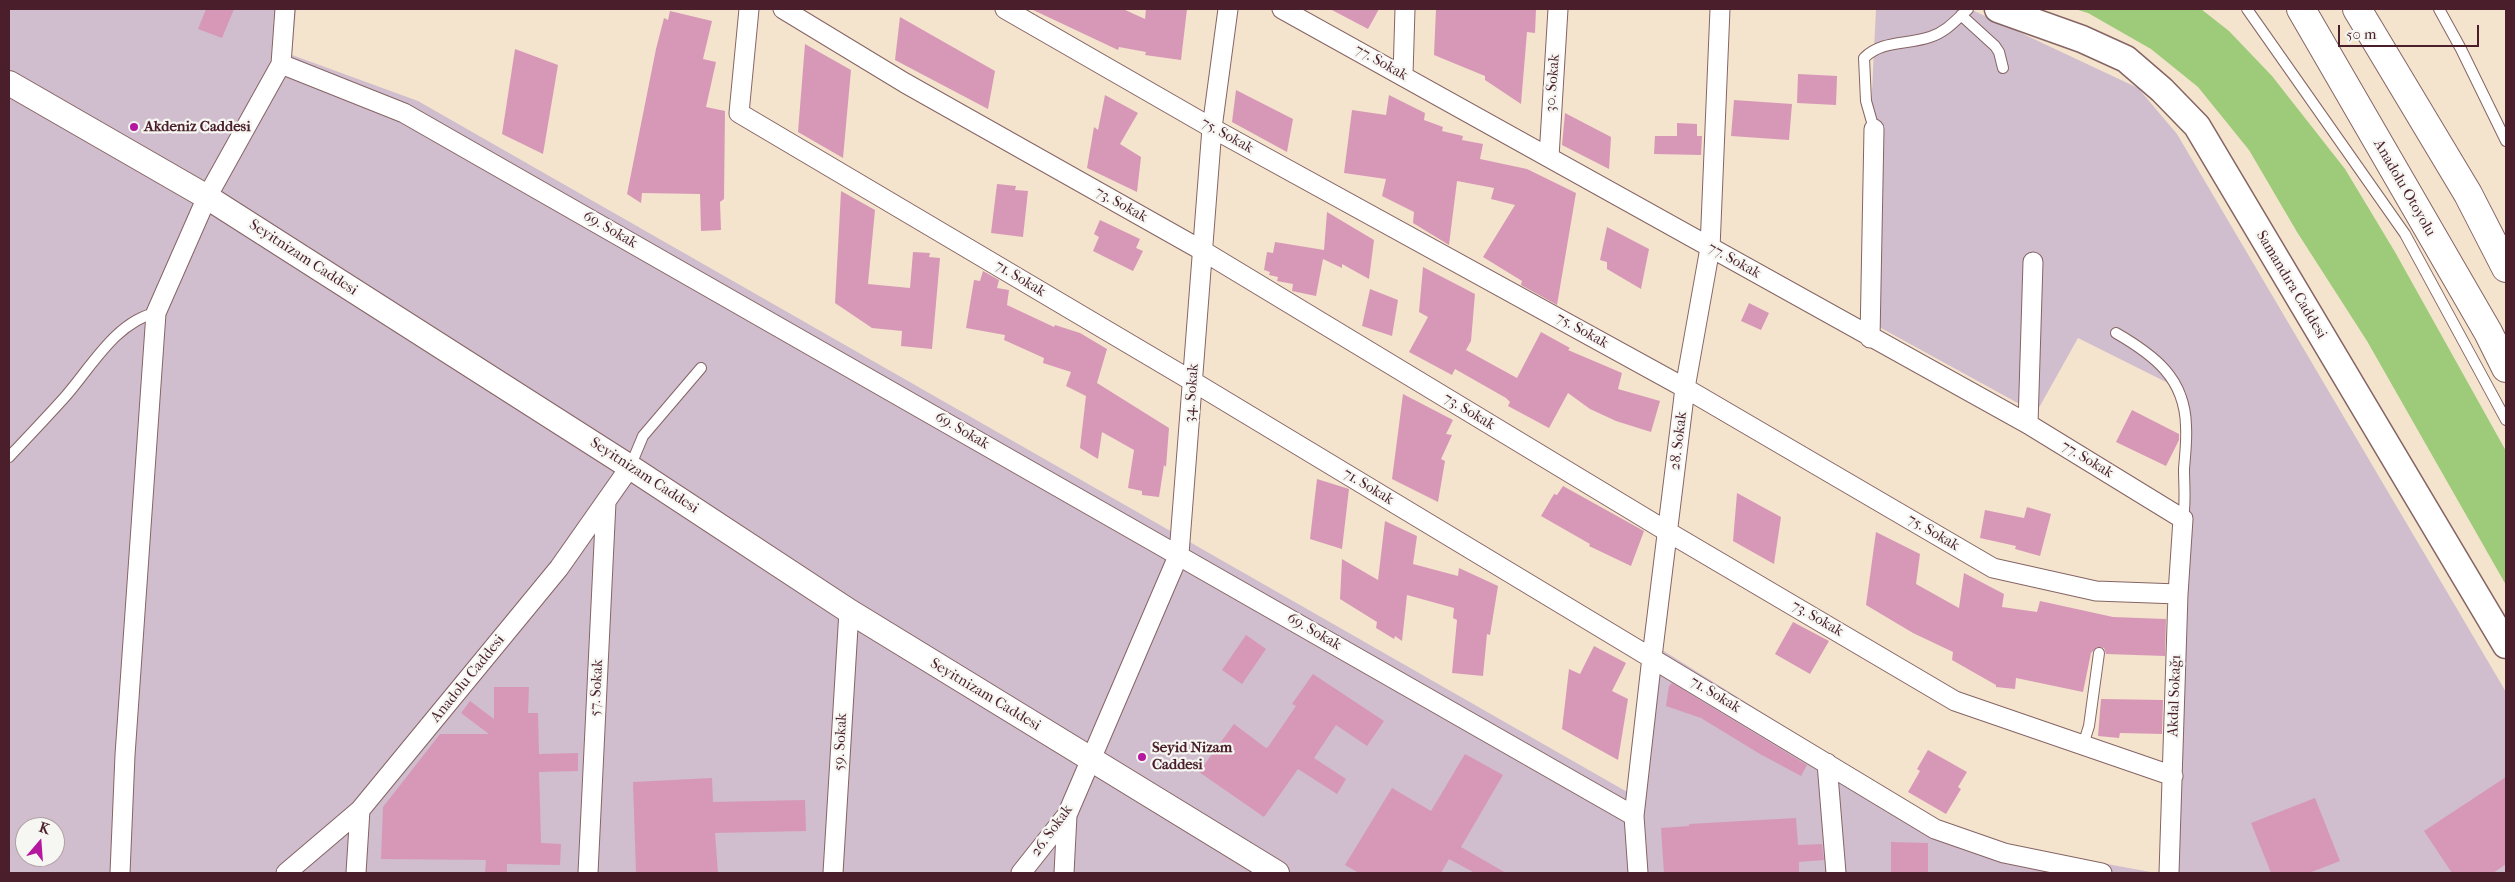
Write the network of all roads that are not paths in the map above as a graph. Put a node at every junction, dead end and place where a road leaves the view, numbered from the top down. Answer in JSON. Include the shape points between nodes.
{"nodes":[{"id":1,"x":284,"y":9,"type":"edge"},
{"id":2,"x":749,"y":9,"type":"edge"},
{"id":3,"x":783,"y":9,"type":"edge"},
{"id":4,"x":1005,"y":9,"type":"edge"},
{"id":5,"x":1228,"y":9,"type":"edge"},
{"id":6,"x":1282,"y":9,"type":"edge"},
{"id":7,"x":1405,"y":9,"type":"edge"},
{"id":8,"x":1558,"y":9,"type":"edge"},
{"id":9,"x":1720,"y":9,"type":"edge"},
{"id":10,"x":1998,"y":9,"type":"edge"},
{"id":11,"x":2248,"y":9,"type":"edge"},
{"id":12,"x":2301,"y":9,"type":"edge"},
{"id":13,"x":2357,"y":9,"type":"edge"},
{"id":14,"x":2439,"y":9,"type":"edge"},
{"id":15,"x":1964,"y":12,"type":"edge"},
{"id":16,"x":280,"y":64,"type":"junction"},
{"id":17,"x":2002,"y":68,"type":"dead end"},
{"id":18,"x":1402,"y":75,"type":"junction"},
{"id":19,"x":9,"y":82,"type":"edge"},
{"id":20,"x":1212,"y":128,"type":"junction"},
{"id":21,"x":1874,"y":128,"type":"joint"},
{"id":22,"x":2506,"y":141,"type":"edge"},
{"id":23,"x":1549,"y":157,"type":"junction"},
{"id":24,"x":207,"y":197,"type":"junction"},
{"id":25,"x":1710,"y":248,"type":"junction"},
{"id":26,"x":1203,"y":251,"type":"junction"},
{"id":27,"x":2033,"y":262,"type":"dead end"},
{"id":28,"x":2506,"y":268,"type":"edge"},
{"id":29,"x":156,"y":313,"type":"junction"},
{"id":30,"x":2116,"y":333,"type":"dead end"},
{"id":31,"x":1870,"y":338,"type":"junction"},
{"id":32,"x":701,"y":368,"type":"dead end"},
{"id":33,"x":2506,"y":368,"type":"edge"},
{"id":34,"x":1192,"y":381,"type":"junction"},
{"id":35,"x":1686,"y":388,"type":"junction"},
{"id":36,"x":2506,"y":420,"type":"edge"},
{"id":37,"x":2028,"y":424,"type":"junction"},
{"id":38,"x":9,"y":457,"type":"edge"},
{"id":39,"x":630,"y":467,"type":"junction"},
{"id":40,"x":606,"y":502,"type":"junction"},
{"id":41,"x":2183,"y":519,"type":"junction"},
{"id":42,"x":1668,"y":532,"type":"junction"},
{"id":43,"x":1179,"y":554,"type":"junction"},
{"id":44,"x":2178,"y":594,"type":"junction"},
{"id":45,"x":849,"y":611,"type":"junction"},
{"id":46,"x":2506,"y":645,"type":"edge"},
{"id":47,"x":2099,"y":653,"type":"dead end"},
{"id":48,"x":1652,"y":657,"type":"junction"},
{"id":49,"x":2083,"y":745,"type":"junction"},
{"id":50,"x":1092,"y":760,"type":"junction"},
{"id":51,"x":1827,"y":763,"type":"junction"},
{"id":52,"x":2173,"y":776,"type":"junction"},
{"id":53,"x":360,"y":810,"type":"junction"},
{"id":54,"x":1067,"y":815,"type":"junction"},
{"id":55,"x":1634,"y":816,"type":"junction"},
{"id":56,"x":120,"y":873,"type":"edge"},
{"id":57,"x":286,"y":873,"type":"edge"},
{"id":58,"x":356,"y":873,"type":"edge"},
{"id":59,"x":588,"y":873,"type":"edge"},
{"id":60,"x":833,"y":873,"type":"edge"},
{"id":61,"x":1021,"y":873,"type":"edge"},
{"id":62,"x":1064,"y":873,"type":"edge"},
{"id":63,"x":1277,"y":873,"type":"edge"},
{"id":64,"x":1638,"y":873,"type":"edge"},
{"id":65,"x":1836,"y":873,"type":"edge"},
{"id":66,"x":2102,"y":873,"type":"edge"},
{"id":67,"x":2169,"y":873,"type":"edge"}],
"edges":[{"from":1,"to":16,"type":"street"},
{"from":2,"to":34,"type":"street","name":"71. Sokak","via":[[740,113]]},
{"from":3,"to":26,"type":"street","name":"73. Sokak","via":[[905,83]]},
{"from":4,"to":20,"type":"street","name":"75. Sokak"},
{"from":5,"to":20,"type":"street","name":"34. Sokak"},
{"from":6,"to":18,"type":"street","name":"77. Sokak"},
{"from":7,"to":18,"type":"street"},
{"from":8,"to":23,"type":"street","name":"30. Sokak"},
{"from":9,"to":25,"type":"street","name":"28. Sokak"},
{"from":10,"to":46,"type":"main road","name":"Samandıra Caddesi","via":[[2082,39],[2126,59],[2197,126]]},
{"from":11,"to":36,"type":"lane","via":[[2405,234]]},
{"from":12,"to":33,"type":"highway","name":"Anadolu Otoyolu"},
{"from":13,"to":28,"type":"highway","via":[[2468,194]]},
{"from":14,"to":22,"type":"lane"},
{"from":15,"to":17,"type":"lane","via":[[1995,46]]},
{"from":15,"to":21,"type":"lane","via":[[1944,31],[1932,37],[1874,48],[1864,58],[1866,101]]},
{"from":16,"to":24,"type":"street"},
{"from":16,"to":43,"type":"street","name":"69. Sokak","via":[[404,113]]},
{"from":18,"to":23,"type":"street","name":"77. Sokak"},
{"from":19,"to":24,"type":"street","name":"Seyitnizam Caddesi"},
{"from":20,"to":26,"type":"street","name":"34. Sokak"},
{"from":20,"to":35,"type":"street","name":"75. Sokak"},
{"from":21,"to":31,"type":"street"},
{"from":23,"to":25,"type":"street","name":"77. Sokak"},
{"from":24,"to":29,"type":"street"},
{"from":24,"to":39,"type":"street","name":"Seyitnizam Caddesi"},
{"from":25,"to":31,"type":"street","name":"77. Sokak"},
{"from":25,"to":35,"type":"street","name":"28. Sokak"},
{"from":26,"to":34,"type":"street","name":"34. Sokak"},
{"from":26,"to":42,"type":"street","name":"73. Sokak"},
{"from":27,"to":37,"type":"street"},
{"from":29,"to":38,"type":"lane","via":[[137,319],[101,352],[65,397]]},
{"from":29,"to":56,"type":"street","via":[[125,755]]},
{"from":30,"to":41,"type":"lane","via":[[2160,363],[2181,397],[2186,426]]},
{"from":31,"to":37,"type":"street","name":"77. Sokak"},
{"from":32,"to":39,"type":"lane","via":[[643,436]]},
{"from":34,"to":43,"type":"street","name":"34. Sokak"},
{"from":34,"to":48,"type":"street","name":"71. Sokak"},
{"from":35,"to":42,"type":"street","name":"28. Sokak"},
{"from":35,"to":44,"type":"street","name":"75. Sokak","via":[[1994,568],[2096,591]]},
{"from":37,"to":41,"type":"street","name":"77. Sokak"},
{"from":39,"to":40,"type":"street","name":"Anadolu Caddesi"},
{"from":39,"to":45,"type":"street","name":"Seyitnizam Caddesi"},
{"from":40,"to":53,"type":"street","name":"Anadolu Caddesi","via":[[558,568]]},
{"from":40,"to":59,"type":"street","name":"57. Sokak"},
{"from":41,"to":44,"type":"street","name":"Akdal Sokağı"},
{"from":42,"to":48,"type":"street","name":"28. Sokak"},
{"from":42,"to":49,"type":"street","name":"73. Sokak","via":[[1955,701]]},
{"from":43,"to":50,"type":"street","name":"34. Sokak"},
{"from":43,"to":55,"type":"street","name":"69. Sokak"},
{"from":44,"to":52,"type":"street","name":"Akdal Sokağı"},
{"from":45,"to":50,"type":"street","name":"Seyitnizam Caddesi"},
{"from":45,"to":60,"type":"street","name":"59. Sokak"},
{"from":47,"to":49,"type":"lane","via":[[2089,726]]},
{"from":48,"to":51,"type":"street","name":"71. Sokak"},
{"from":48,"to":55,"type":"street","name":"28. Sokak"},
{"from":49,"to":52,"type":"street","name":"73. Sokak"},
{"from":50,"to":54,"type":"street","name":"26. Sokak"},
{"from":50,"to":63,"type":"street","name":"Seyitnizam Caddesi"},
{"from":51,"to":65,"type":"street"},
{"from":51,"to":66,"type":"street","name":"71. Sokak","via":[[1935,829],[2004,853]]},
{"from":52,"to":67,"type":"street","name":"Akdal Sokağı"},
{"from":53,"to":57,"type":"street","name":"Anadolu Caddesi"},
{"from":53,"to":58,"type":"street"},
{"from":54,"to":61,"type":"street","name":"26. Sokak"},
{"from":54,"to":62,"type":"street"},
{"from":55,"to":64,"type":"street","name":"28. Sokak"}]}
